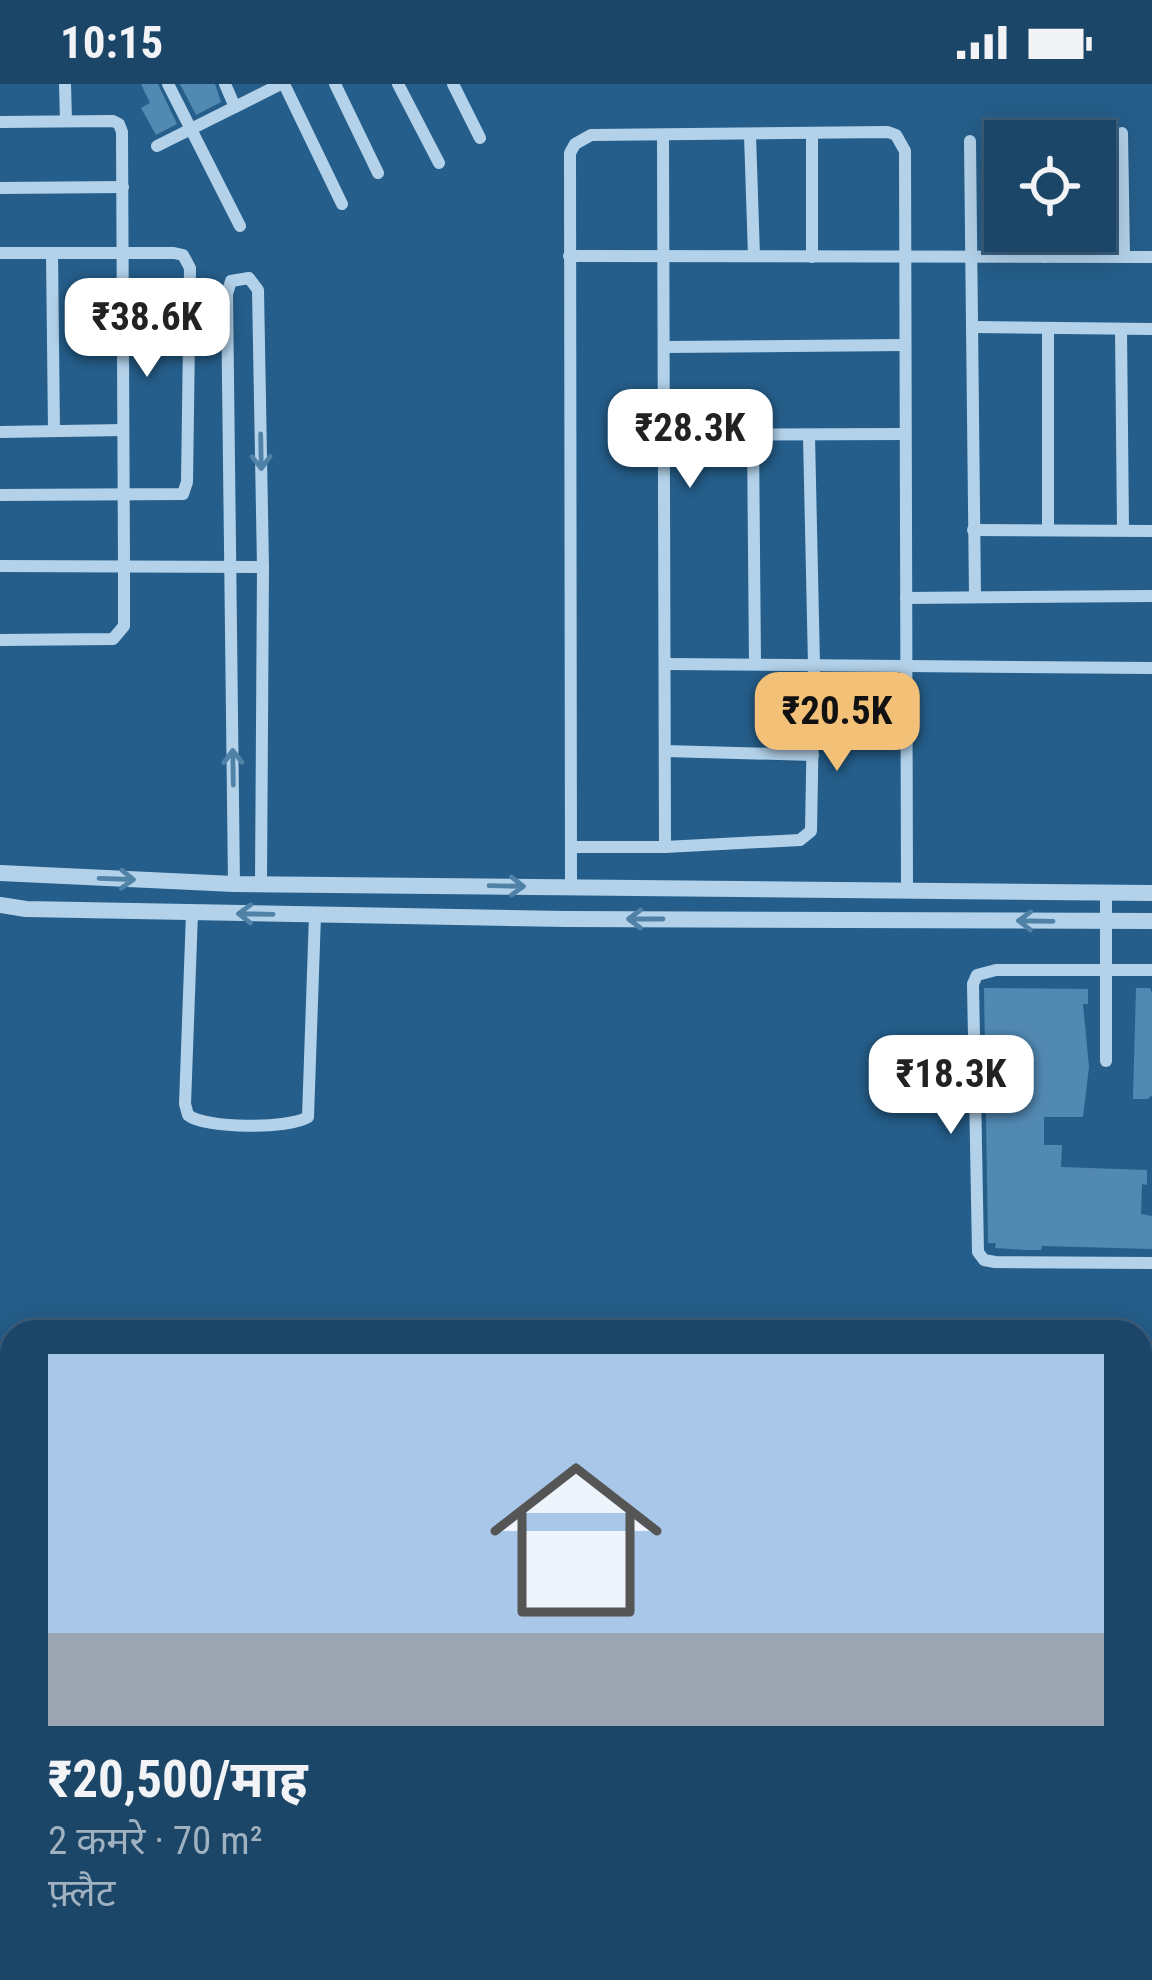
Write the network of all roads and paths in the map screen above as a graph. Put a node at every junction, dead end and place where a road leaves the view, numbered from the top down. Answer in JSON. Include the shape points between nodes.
{"nodes":[{"id":1,"x":65,"y":84,"type":"edge"},
{"id":2,"x":168,"y":84,"type":"edge"},
{"id":3,"x":225,"y":84,"type":"edge"},
{"id":4,"x":283,"y":84,"type":"edge"},
{"id":5,"x":335,"y":84,"type":"edge"},
{"id":6,"x":398,"y":84,"type":"edge"},
{"id":7,"x":453,"y":84,"type":"edge"},
{"id":8,"x":236,"y":107,"type":"junction"},
{"id":9,"x":66,"y":121,"type":"junction"},
{"id":10,"x":0,"y":122,"type":"edge"},
{"id":11,"x":191,"y":129,"type":"junction"},
{"id":12,"x":1122,"y":133,"type":"dead end"},
{"id":13,"x":812,"y":134,"type":"junction"},
{"id":14,"x":663,"y":135,"type":"junction"},
{"id":15,"x":750,"y":135,"type":"junction"},
{"id":16,"x":480,"y":138,"type":"dead end"},
{"id":17,"x":970,"y":141,"type":"dead end"},
{"id":18,"x":157,"y":146,"type":"dead end"},
{"id":19,"x":439,"y":163,"type":"dead end"},
{"id":20,"x":378,"y":172,"type":"dead end"},
{"id":21,"x":122,"y":187,"type":"junction"},
{"id":22,"x":0,"y":188,"type":"edge"},
{"id":23,"x":342,"y":204,"type":"dead end"},
{"id":24,"x":240,"y":226,"type":"dead end"},
{"id":25,"x":1045,"y":252,"type":"edge"},
{"id":26,"x":0,"y":253,"type":"edge"},
{"id":27,"x":52,"y":253,"type":"junction"},
{"id":28,"x":123,"y":253,"type":"junction"},
{"id":29,"x":569,"y":256,"type":"junction"},
{"id":30,"x":664,"y":256,"type":"junction"},
{"id":31,"x":754,"y":256,"type":"junction"},
{"id":32,"x":812,"y":256,"type":"junction"},
{"id":33,"x":905,"y":256,"type":"junction"},
{"id":34,"x":971,"y":257,"type":"junction"},
{"id":35,"x":1045,"y":257,"type":"junction"},
{"id":36,"x":1124,"y":257,"type":"junction"},
{"id":37,"x":1152,"y":257,"type":"edge"},
{"id":38,"x":972,"y":327,"type":"junction"},
{"id":39,"x":1048,"y":328,"type":"junction"},
{"id":40,"x":1120,"y":328,"type":"junction"},
{"id":41,"x":1152,"y":329,"type":"edge"},
{"id":42,"x":905,"y":345,"type":"junction"},
{"id":43,"x":665,"y":347,"type":"junction"},
{"id":44,"x":123,"y":430,"type":"junction"},
{"id":45,"x":54,"y":431,"type":"junction"},
{"id":46,"x":0,"y":433,"type":"edge"},
{"id":47,"x":905,"y":434,"type":"junction"},
{"id":48,"x":666,"y":435,"type":"junction"},
{"id":49,"x":753,"y":436,"type":"junction"},
{"id":50,"x":809,"y":436,"type":"junction"},
{"id":51,"x":0,"y":495,"type":"edge"},
{"id":52,"x":124,"y":496,"type":"junction"},
{"id":53,"x":973,"y":530,"type":"junction"},
{"id":54,"x":1048,"y":530,"type":"junction"},
{"id":55,"x":1123,"y":530,"type":"junction"},
{"id":56,"x":1152,"y":531,"type":"edge"},
{"id":57,"x":0,"y":566,"type":"edge"},
{"id":58,"x":124,"y":566,"type":"junction"},
{"id":59,"x":231,"y":567,"type":"junction"},
{"id":60,"x":262,"y":567,"type":"junction"},
{"id":61,"x":1152,"y":596,"type":"edge"},
{"id":62,"x":975,"y":597,"type":"junction"},
{"id":63,"x":906,"y":598,"type":"junction"},
{"id":64,"x":0,"y":640,"type":"edge"},
{"id":65,"x":665,"y":664,"type":"junction"},
{"id":66,"x":755,"y":664,"type":"junction"},
{"id":67,"x":814,"y":665,"type":"junction"},
{"id":68,"x":906,"y":666,"type":"junction"},
{"id":69,"x":1152,"y":668,"type":"edge"},
{"id":70,"x":665,"y":751,"type":"junction"},
{"id":71,"x":813,"y":755,"type":"junction"},
{"id":72,"x":571,"y":847,"type":"junction"},
{"id":73,"x":665,"y":848,"type":"junction"},
{"id":74,"x":0,"y":873,"type":"edge"},
{"id":75,"x":234,"y":884,"type":"junction"},
{"id":76,"x":261,"y":884,"type":"junction"},
{"id":77,"x":572,"y":887,"type":"junction"},
{"id":78,"x":907,"y":892,"type":"junction"},
{"id":79,"x":1106,"y":893,"type":"junction"},
{"id":80,"x":1152,"y":893,"type":"edge"},
{"id":81,"x":0,"y":905,"type":"edge"},
{"id":82,"x":192,"y":913,"type":"junction"},
{"id":83,"x":315,"y":915,"type":"junction"},
{"id":84,"x":1152,"y":921,"type":"edge"},
{"id":85,"x":1106,"y":922,"type":"junction"},
{"id":86,"x":1152,"y":970,"type":"edge"},
{"id":87,"x":1106,"y":971,"type":"junction"},
{"id":88,"x":1106,"y":1061,"type":"dead end"},
{"id":89,"x":1152,"y":1263,"type":"edge"}],
"edges":[{"from":1,"to":9,"type":"street"},
{"from":2,"to":11,"type":"street"},
{"from":3,"to":8,"type":"street"},
{"from":4,"to":8,"type":"street"},
{"from":4,"to":23,"type":"street"},
{"from":5,"to":20,"type":"street"},
{"from":6,"to":19,"type":"street"},
{"from":7,"to":16,"type":"street"},
{"from":8,"to":11,"type":"street"},
{"from":9,"to":10,"type":"street"},
{"from":9,"to":21,"type":"street","via":[[119,124]]},
{"from":11,"to":18,"type":"street"},
{"from":11,"to":24,"type":"street"},
{"from":12,"to":36,"type":"street"},
{"from":13,"to":15,"type":"street"},
{"from":13,"to":32,"type":"street"},
{"from":13,"to":33,"type":"street","via":[[887,132],[901,141]]},
{"from":14,"to":15,"type":"street"},
{"from":14,"to":29,"type":"street","via":[[591,135],[575,143]]},
{"from":14,"to":30,"type":"street"},
{"from":15,"to":31,"type":"street"},
{"from":17,"to":34,"type":"street"},
{"from":21,"to":22,"type":"street"},
{"from":21,"to":28,"type":"street"},
{"from":25,"to":35,"type":"street"},
{"from":26,"to":27,"type":"street"},
{"from":27,"to":28,"type":"street"},
{"from":27,"to":45,"type":"street"},
{"from":28,"to":44,"type":"street"},
{"from":28,"to":52,"type":"street","via":[[183,255],[190,268],[186,490]]},
{"from":29,"to":30,"type":"street"},
{"from":29,"to":72,"type":"street"},
{"from":30,"to":31,"type":"street"},
{"from":30,"to":43,"type":"street"},
{"from":31,"to":32,"type":"street"},
{"from":32,"to":33,"type":"street"},
{"from":33,"to":34,"type":"street"},
{"from":33,"to":42,"type":"street"},
{"from":34,"to":35,"type":"street"},
{"from":34,"to":38,"type":"street"},
{"from":35,"to":36,"type":"street"},
{"from":36,"to":37,"type":"street"},
{"from":38,"to":39,"type":"street"},
{"from":38,"to":53,"type":"street"},
{"from":39,"to":40,"type":"street"},
{"from":39,"to":54,"type":"street"},
{"from":40,"to":41,"type":"street"},
{"from":40,"to":55,"type":"street"},
{"from":42,"to":43,"type":"street"},
{"from":42,"to":47,"type":"street"},
{"from":43,"to":48,"type":"street"},
{"from":44,"to":45,"type":"street"},
{"from":44,"to":52,"type":"street"},
{"from":45,"to":46,"type":"street"},
{"from":47,"to":50,"type":"street"},
{"from":47,"to":63,"type":"street"},
{"from":48,"to":49,"type":"street"},
{"from":48,"to":65,"type":"street"},
{"from":49,"to":50,"type":"street"},
{"from":49,"to":66,"type":"street"},
{"from":50,"to":67,"type":"street"},
{"from":51,"to":52,"type":"street"},
{"from":52,"to":58,"type":"street"},
{"from":53,"to":54,"type":"street"},
{"from":53,"to":62,"type":"street"},
{"from":54,"to":55,"type":"street"},
{"from":55,"to":56,"type":"street"},
{"from":57,"to":58,"type":"street"},
{"from":58,"to":59,"type":"street"},
{"from":58,"to":64,"type":"street","via":[[124,626],[113,639]]},
{"from":59,"to":60,"type":"street"},
{"from":59,"to":60,"type":"street","one_way":true,"via":[[226,294],[231,281],[249,278],[258,290]]},
{"from":75,"to":59,"type":"street","one_way":true},
{"from":60,"to":76,"type":"street"},
{"from":61,"to":62,"type":"street"},
{"from":62,"to":63,"type":"street"},
{"from":63,"to":68,"type":"street"},
{"from":65,"to":66,"type":"street"},
{"from":65,"to":70,"type":"street"},
{"from":66,"to":67,"type":"street"},
{"from":67,"to":68,"type":"street"},
{"from":67,"to":71,"type":"street"},
{"from":68,"to":69,"type":"street"},
{"from":68,"to":78,"type":"street"},
{"from":70,"to":71,"type":"street"},
{"from":70,"to":73,"type":"street"},
{"from":71,"to":73,"type":"street","via":[[807,837]]},
{"from":72,"to":73,"type":"street"},
{"from":72,"to":77,"type":"street"},
{"from":74,"to":75,"type":"street","one_way":true},
{"from":75,"to":76,"type":"street"},
{"from":76,"to":77,"type":"street","one_way":true},
{"from":77,"to":78,"type":"street"},
{"from":78,"to":79,"type":"street"},
{"from":79,"to":80,"type":"street"},
{"from":79,"to":85,"type":"street"},
{"from":81,"to":82,"type":"street"},
{"from":83,"to":82,"type":"street","one_way":true},
{"from":82,"to":83,"type":"street","via":[[185,1104],[202,1124],[294,1124],[308,1117]]},
{"from":85,"to":83,"type":"street","one_way":true},
{"from":84,"to":85,"type":"street"},
{"from":85,"to":87,"type":"street"},
{"from":86,"to":87,"type":"street"},
{"from":87,"to":88,"type":"street"},
{"from":87,"to":89,"type":"street","via":[[977,975],[978,1252],[994,1262]]}]}
